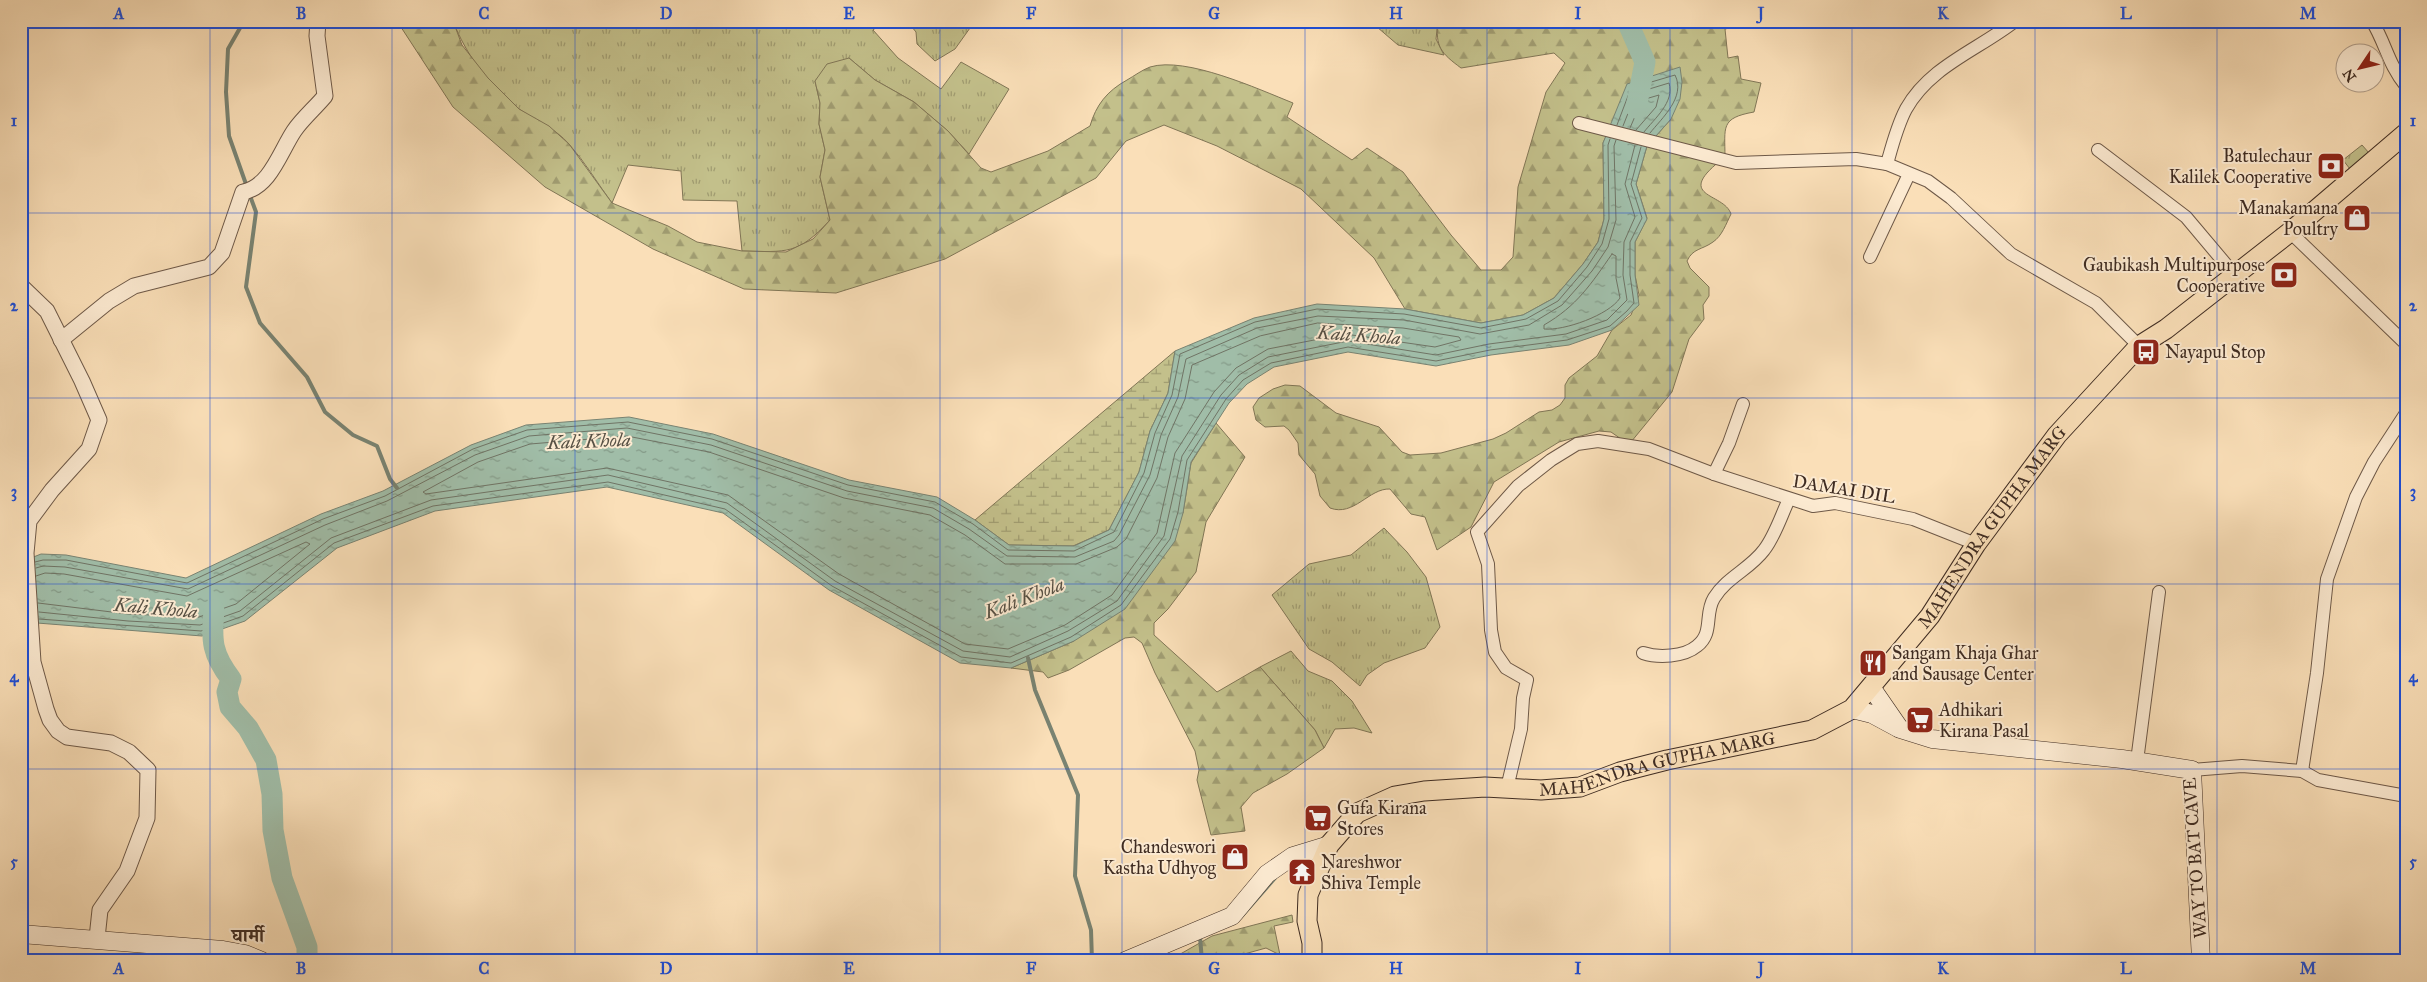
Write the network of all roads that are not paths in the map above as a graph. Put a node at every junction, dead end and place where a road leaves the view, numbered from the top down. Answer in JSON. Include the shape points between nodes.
{"nodes":[{"id":1,"x":318,"y":21,"type":"edge"},
{"id":2,"x":2015,"y":21,"type":"edge"},
{"id":3,"x":2372,"y":21,"type":"edge"},
{"id":4,"x":2406,"y":86,"type":"edge"},
{"id":5,"x":1580,"y":123,"type":"dead end"},
{"id":6,"x":2406,"y":133,"type":"edge"},
{"id":7,"x":2098,"y":150,"type":"dead end"},
{"id":8,"x":1886,"y":164,"type":"junction"},
{"id":9,"x":1909,"y":174,"type":"junction"},
{"id":10,"x":2290,"y":232,"type":"junction"},
{"id":11,"x":1870,"y":257,"type":"dead end"},
{"id":12,"x":2234,"y":274,"type":"junction"},
{"id":13,"x":21,"y":286,"type":"edge"},
{"id":14,"x":61,"y":340,"type":"junction"},
{"id":15,"x":2406,"y":344,"type":"edge"},
{"id":16,"x":2138,"y":346,"type":"junction"},
{"id":17,"x":1743,"y":404,"type":"dead end"},
{"id":18,"x":2406,"y":413,"type":"edge"},
{"id":19,"x":1714,"y":474,"type":"junction"},
{"id":20,"x":1789,"y":499,"type":"junction"},
{"id":21,"x":1976,"y":544,"type":"junction"},
{"id":22,"x":2159,"y":592,"type":"dead end"},
{"id":23,"x":1643,"y":653,"type":"dead end"},
{"id":24,"x":1871,"y":687,"type":"junction"},
{"id":25,"x":1852,"y":709,"type":"junction"},
{"id":26,"x":1900,"y":729,"type":"junction"},
{"id":27,"x":2137,"y":761,"type":"junction"},
{"id":28,"x":2192,"y":770,"type":"junction"},
{"id":29,"x":2302,"y":770,"type":"junction"},
{"id":30,"x":1507,"y":788,"type":"junction"},
{"id":31,"x":2406,"y":796,"type":"edge"},
{"id":32,"x":1329,"y":846,"type":"junction"},
{"id":33,"x":21,"y":934,"type":"edge"},
{"id":34,"x":97,"y":938,"type":"junction"},
{"id":35,"x":262,"y":961,"type":"edge"},
{"id":36,"x":1125,"y":961,"type":"edge"},
{"id":37,"x":1312,"y":961,"type":"edge"},
{"id":38,"x":2201,"y":961,"type":"edge"}],
"edges":[{"from":1,"to":14,"type":"street","via":[[317,36],[326,96],[294,131],[276,165],[248,192],[222,253],[210,267],[134,286],[108,301]]},
{"from":2,"to":8,"type":"street","via":[[1951,62],[1924,84],[1904,112]]},
{"from":3,"to":4,"type":"street","via":[[2389,62]]},
{"from":5,"to":8,"type":"street","via":[[1736,163],[1856,159]]},
{"from":6,"to":10,"type":"main road","name":"MAHENDRA GUPHA MARG"},
{"from":7,"to":12,"type":"street","via":[[2186,217]]},
{"from":8,"to":9,"type":"street"},
{"from":9,"to":11,"type":"street"},
{"from":9,"to":16,"type":"street","via":[[1928,181],[1951,198],[2011,254],[2096,303]]},
{"from":10,"to":12,"type":"main road","name":"MAHENDRA GUPHA MARG"},
{"from":10,"to":15,"type":"street"},
{"from":12,"to":16,"type":"main road","name":"MAHENDRA GUPHA MARG","via":[[2166,329]]},
{"from":13,"to":14,"type":"street","via":[[47,311]]},
{"from":14,"to":34,"type":"street","via":[[99,420],[89,449],[29,521],[26,553],[33,662],[46,709],[58,731],[67,737],[111,743],[129,752],[148,770],[147,818],[128,871],[100,910]]},
{"from":16,"to":21,"type":"main road","name":"MAHENDRA GUPHA MARG","via":[[2057,435]]},
{"from":17,"to":19,"type":"street","via":[[1730,443]]},
{"from":18,"to":29,"type":"street","via":[[2356,497],[2327,579]]},
{"from":19,"to":20,"type":"street","name":"DAMAI DIL"},
{"from":19,"to":30,"type":"street","name":"DAMAI DIL","via":[[1649,449],[1598,441],[1577,444],[1518,486],[1479,528],[1478,537],[1488,564],[1495,652],[1506,668],[1527,680],[1521,729]]},
{"from":20,"to":21,"type":"street","name":"DAMAI DIL","via":[[1813,506],[1835,503],[1913,519]]},
{"from":20,"to":23,"type":"street","via":[[1764,550],[1732,576],[1714,598],[1709,630],[1703,641],[1686,653],[1653,656]]},
{"from":21,"to":24,"type":"main road","name":"MAHENDRA GUPHA MARG","via":[[1930,616]]},
{"from":22,"to":27,"type":"street"},
{"from":24,"to":25,"type":"main road","name":"MAHENDRA GUPHA MARG"},
{"from":24,"to":26,"type":"main road"},
{"from":25,"to":26,"type":"main road","name":"WAY TO BAT CAVE","via":[[1872,714]]},
{"from":25,"to":30,"type":"main road","name":"MAHENDRA GUPHA MARG","via":[[1812,730],[1667,760],[1580,787]]},
{"from":26,"to":27,"type":"main road","name":"WAY TO BAT CAVE","via":[[1932,739]]},
{"from":27,"to":28,"type":"main road","name":"WAY TO BAT CAVE"},
{"from":28,"to":29,"type":"street","via":[[2242,766]]},
{"from":28,"to":38,"type":"main road","name":"WAY TO BAT CAVE"},
{"from":29,"to":31,"type":"street","via":[[2318,780]]},
{"from":30,"to":32,"type":"main road","name":"MAHENDRA GUPHA MARG","via":[[1458,788],[1395,796],[1357,813]]},
{"from":32,"to":36,"type":"main road","via":[[1293,856],[1267,874],[1232,916]]},
{"from":32,"to":37,"type":"main road","name":"MAHENDRA GUPHA MARG","via":[[1308,895],[1307,921]]},
{"from":33,"to":34,"type":"main road"},
{"from":34,"to":35,"type":"main road","via":[[223,950]]}]}
